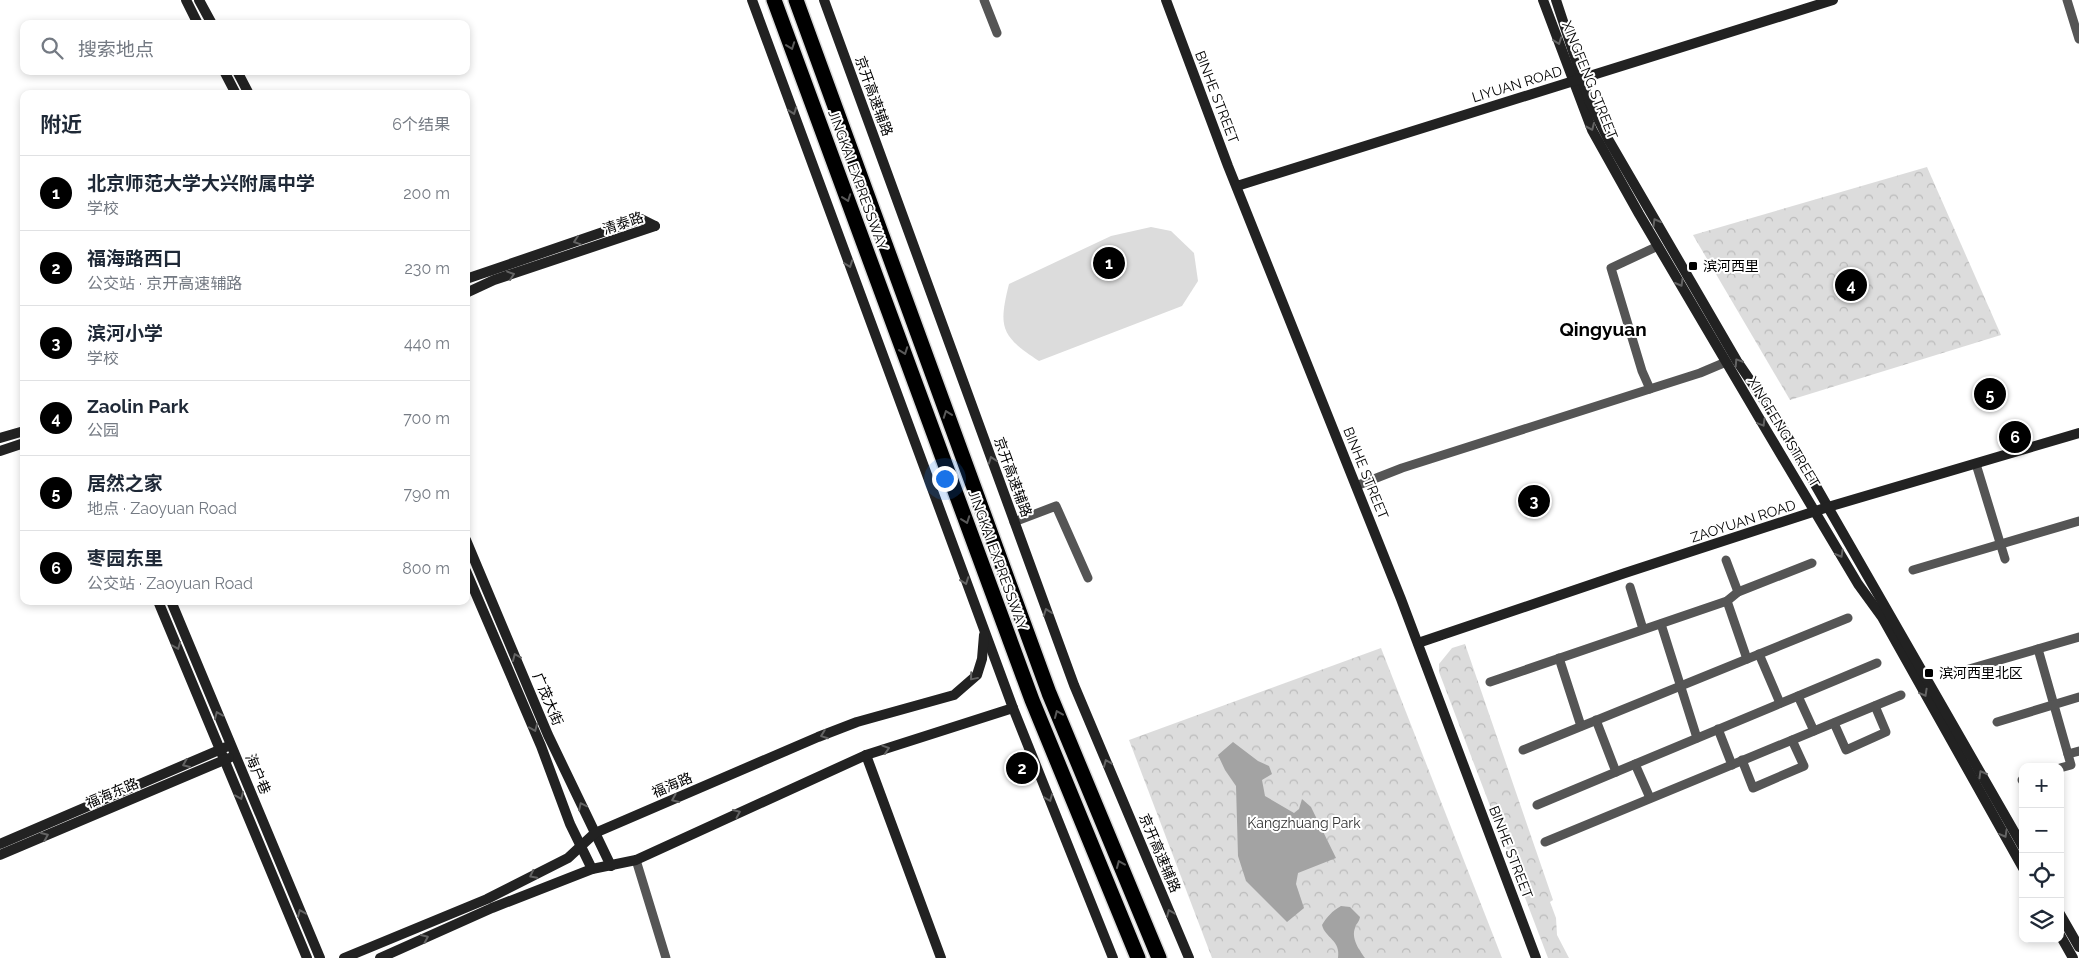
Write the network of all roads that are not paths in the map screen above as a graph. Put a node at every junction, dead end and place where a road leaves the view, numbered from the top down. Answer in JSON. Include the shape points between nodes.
{"nodes":[{"id":1,"x":186,"y":0,"type":"edge"},
{"id":2,"x":199,"y":0,"type":"edge"},
{"id":3,"x":752,"y":0,"type":"edge"},
{"id":4,"x":774,"y":0,"type":"edge"},
{"id":5,"x":796,"y":0,"type":"edge"},
{"id":6,"x":824,"y":0,"type":"edge"},
{"id":7,"x":984,"y":0,"type":"edge"},
{"id":8,"x":1166,"y":0,"type":"edge"},
{"id":9,"x":1543,"y":0,"type":"edge"},
{"id":10,"x":1556,"y":0,"type":"edge"},
{"id":11,"x":1834,"y":0,"type":"edge"},
{"id":12,"x":2067,"y":0,"type":"edge"},
{"id":13,"x":196,"y":20,"type":"edge"},
{"id":14,"x":210,"y":20,"type":"edge"},
{"id":15,"x":997,"y":33,"type":"dead end"},
{"id":16,"x":2079,"y":39,"type":"edge"},
{"id":17,"x":226,"y":75,"type":"edge"},
{"id":18,"x":239,"y":75,"type":"edge"},
{"id":19,"x":1577,"y":80,"type":"junction"},
{"id":20,"x":234,"y":90,"type":"edge"},
{"id":21,"x":247,"y":90,"type":"edge"},
{"id":22,"x":1237,"y":186,"type":"junction"},
{"id":23,"x":1658,"y":246,"type":"junction"},
{"id":24,"x":470,"y":278,"type":"edge"},
{"id":25,"x":470,"y":291,"type":"edge"},
{"id":26,"x":1726,"y":362,"type":"junction"},
{"id":27,"x":1650,"y":389,"type":"junction"},
{"id":28,"x":20,"y":432,"type":"edge"},
{"id":29,"x":2079,"y":434,"type":"edge"},
{"id":30,"x":0,"y":438,"type":"edge"},
{"id":31,"x":20,"y":444,"type":"edge"},
{"id":32,"x":0,"y":451,"type":"edge"},
{"id":33,"x":1976,"y":464,"type":"junction"},
{"id":34,"x":1356,"y":486,"type":"junction"},
{"id":35,"x":1828,"y":508,"type":"junction"},
{"id":36,"x":1816,"y":512,"type":"junction"},
{"id":37,"x":2079,"y":521,"type":"edge"},
{"id":38,"x":1014,"y":522,"type":"junction"},
{"id":39,"x":2001,"y":544,"type":"junction"},
{"id":40,"x":470,"y":550,"type":"edge"},
{"id":41,"x":2005,"y":559,"type":"dead end"},
{"id":42,"x":1726,"y":560,"type":"dead end"},
{"id":43,"x":1812,"y":563,"type":"dead end"},
{"id":44,"x":1913,"y":570,"type":"dead end"},
{"id":45,"x":1088,"y":578,"type":"dead end"},
{"id":46,"x":470,"y":580,"type":"edge"},
{"id":47,"x":1630,"y":587,"type":"dead end"},
{"id":48,"x":1738,"y":592,"type":"junction"},
{"id":49,"x":1727,"y":601,"type":"junction"},
{"id":50,"x":160,"y":605,"type":"edge"},
{"id":51,"x":173,"y":605,"type":"edge"},
{"id":52,"x":1848,"y":618,"type":"dead end"},
{"id":53,"x":1662,"y":624,"type":"junction"},
{"id":54,"x":1643,"y":629,"type":"junction"},
{"id":55,"x":984,"y":631,"type":"junction"},
{"id":56,"x":2079,"y":637,"type":"edge"},
{"id":57,"x":1418,"y":643,"type":"junction"},
{"id":58,"x":2038,"y":649,"type":"junction"},
{"id":59,"x":1759,"y":654,"type":"junction"},
{"id":60,"x":1559,"y":658,"type":"junction"},
{"id":61,"x":1747,"y":659,"type":"junction"},
{"id":62,"x":1877,"y":663,"type":"dead end"},
{"id":63,"x":1969,"y":669,"type":"dead end"},
{"id":64,"x":1490,"y":682,"type":"dead end"},
{"id":65,"x":1680,"y":686,"type":"junction"},
{"id":66,"x":1901,"y":695,"type":"dead end"},
{"id":67,"x":1798,"y":696,"type":"junction"},
{"id":68,"x":2079,"y":697,"type":"edge"},
{"id":69,"x":1780,"y":703,"type":"junction"},
{"id":70,"x":2054,"y":705,"type":"junction"},
{"id":71,"x":1875,"y":706,"type":"junction"},
{"id":72,"x":1013,"y":708,"type":"junction"},
{"id":73,"x":1596,"y":720,"type":"junction"},
{"id":74,"x":1997,"y":722,"type":"dead end"},
{"id":75,"x":1834,"y":723,"type":"junction"},
{"id":76,"x":1581,"y":726,"type":"junction"},
{"id":77,"x":1718,"y":729,"type":"junction"},
{"id":78,"x":1814,"y":731,"type":"junction"},
{"id":79,"x":1697,"y":738,"type":"junction"},
{"id":80,"x":1792,"y":740,"type":"junction"},
{"id":81,"x":231,"y":745,"type":"junction"},
{"id":82,"x":219,"y":750,"type":"junction"},
{"id":83,"x":1523,"y":750,"type":"dead end"},
{"id":84,"x":2079,"y":751,"type":"edge"},
{"id":85,"x":2068,"y":754,"type":"junction"},
{"id":86,"x":866,"y":755,"type":"junction"},
{"id":87,"x":235,"y":756,"type":"junction"},
{"id":88,"x":224,"y":760,"type":"junction"},
{"id":89,"x":1742,"y":760,"type":"junction"},
{"id":90,"x":1635,"y":764,"type":"junction"},
{"id":91,"x":1732,"y":765,"type":"junction"},
{"id":92,"x":2064,"y":767,"type":"edge"},
{"id":93,"x":1616,"y":772,"type":"junction"},
{"id":94,"x":1650,"y":798,"type":"junction"},
{"id":95,"x":1537,"y":805,"type":"dead end"},
{"id":96,"x":595,"y":833,"type":"junction"},
{"id":97,"x":2019,"y":840,"type":"edge"},
{"id":98,"x":1544,"y":842,"type":"dead end"},
{"id":99,"x":0,"y":844,"type":"edge"},
{"id":100,"x":580,"y":845,"type":"junction"},
{"id":101,"x":0,"y":855,"type":"edge"},
{"id":102,"x":636,"y":860,"type":"junction"},
{"id":103,"x":2019,"y":861,"type":"edge"},
{"id":104,"x":611,"y":866,"type":"junction"},
{"id":105,"x":592,"y":869,"type":"junction"},
{"id":106,"x":2064,"y":921,"type":"edge"},
{"id":107,"x":2064,"y":941,"type":"edge"},
{"id":108,"x":2079,"y":947,"type":"edge"},
{"id":109,"x":307,"y":958,"type":"edge"},
{"id":110,"x":320,"y":958,"type":"edge"},
{"id":111,"x":344,"y":958,"type":"edge"},
{"id":112,"x":380,"y":958,"type":"edge"},
{"id":113,"x":666,"y":958,"type":"edge"},
{"id":114,"x":941,"y":958,"type":"edge"},
{"id":115,"x":1113,"y":958,"type":"edge"},
{"id":116,"x":1138,"y":958,"type":"edge"},
{"id":117,"x":1159,"y":958,"type":"edge"},
{"id":118,"x":1189,"y":958,"type":"edge"},
{"id":119,"x":1536,"y":958,"type":"edge"},
{"id":120,"x":2074,"y":958,"type":"edge"}],
"edges":[{"from":1,"to":13,"type":"main road"},
{"from":2,"to":14,"type":"main road"},
{"from":3,"to":55,"type":"main road","one_way":true},
{"from":4,"to":116,"type":"highway","name":"JINGKAI EXPRESSWAY","one_way":true,"via":[[1032,700]]},
{"from":117,"to":5,"type":"highway","name":"JINGKAI EXPRESSWAY","one_way":true,"via":[[1049,694]]},
{"from":38,"to":6,"type":"main road","name":"京开高速辅路","one_way":true},
{"from":7,"to":15,"type":"street"},
{"from":8,"to":22,"type":"main road","name":"BINHE STREET"},
{"from":9,"to":19,"type":"main road","name":"XINGFENG STREET","one_way":true},
{"from":10,"to":19,"type":"main road","name":"XINGFENG STREET"},
{"from":11,"to":19,"type":"main road","name":"LIYUAN ROAD"},
{"from":12,"to":16,"type":"street"},
{"from":17,"to":20,"type":"main road"},
{"from":18,"to":21,"type":"main road"},
{"from":19,"to":22,"type":"main road","name":"LIYUAN ROAD"},
{"from":19,"to":23,"type":"main road","name":"XINGFENG STREET","one_way":true,"via":[[1592,130]]},
{"from":35,"to":19,"type":"main road","name":"XINGFENG STREET","one_way":true,"via":[[1782,427],[1737,361]]},
{"from":22,"to":34,"type":"main road","name":"BINHE STREET"},
{"from":23,"to":26,"type":"main road","name":"XINGFENG STREET","one_way":true},
{"from":23,"to":27,"type":"street","via":[[1611,268]]},
{"from":25,"to":24,"type":"main road","name":"清泰路","one_way":true,"via":[[494,280],[655,226],[641,219]]},
{"from":26,"to":27,"type":"street","via":[[1700,374]]},
{"from":26,"to":36,"type":"main road","name":"XINGFENG STREET","one_way":true},
{"from":27,"to":34,"type":"street","via":[[1402,468]]},
{"from":28,"to":30,"type":"main road"},
{"from":29,"to":33,"type":"main road","name":"ZAOYUAN ROAD"},
{"from":31,"to":32,"type":"main road"},
{"from":33,"to":35,"type":"main road","name":"ZAOYUAN ROAD"},
{"from":33,"to":39,"type":"street"},
{"from":34,"to":57,"type":"main road","name":"BINHE STREET"},
{"from":35,"to":36,"type":"main road","name":"ZAOYUAN ROAD"},
{"from":97,"to":35,"type":"main road","name":"XINGFENG STREET","one_way":true},
{"from":36,"to":57,"type":"main road","name":"ZAOYUAN ROAD"},
{"from":36,"to":103,"type":"main road","name":"XINGFENG STREET","one_way":true,"via":[[1858,584],[1882,617]]},
{"from":37,"to":39,"type":"street"},
{"from":38,"to":45,"type":"street","via":[[1056,506]]},
{"from":118,"to":38,"type":"main road","name":"京开高速辅路","one_way":true,"via":[[1074,685]]},
{"from":39,"to":41,"type":"street"},
{"from":39,"to":44,"type":"street"},
{"from":96,"to":40,"type":"main road","name":"广茂大街","one_way":true,"via":[[548,735]]},
{"from":42,"to":48,"type":"street"},
{"from":43,"to":48,"type":"street"},
{"from":46,"to":100,"type":"main road","name":"广茂大街","one_way":true},
{"from":47,"to":54,"type":"street"},
{"from":48,"to":49,"type":"street"},
{"from":49,"to":53,"type":"street"},
{"from":49,"to":61,"type":"street"},
{"from":50,"to":82,"type":"main road","name":"海户巷","one_way":true},
{"from":81,"to":51,"type":"main road","name":"海户巷","one_way":true},
{"from":52,"to":59,"type":"street"},
{"from":53,"to":54,"type":"street"},
{"from":53,"to":65,"type":"street"},
{"from":54,"to":60,"type":"street"},
{"from":55,"to":72,"type":"main road"},
{"from":55,"to":96,"type":"main road","name":"福海路","one_way":true,"via":[[982,659],[976,675],[954,695],[858,722],[818,737]]},
{"from":56,"to":58,"type":"street"},
{"from":57,"to":119,"type":"main road","name":"BINHE STREET"},
{"from":58,"to":63,"type":"street"},
{"from":58,"to":70,"type":"street"},
{"from":59,"to":61,"type":"street"},
{"from":59,"to":69,"type":"street"},
{"from":60,"to":64,"type":"street"},
{"from":60,"to":76,"type":"street"},
{"from":61,"to":65,"type":"street"},
{"from":62,"to":67,"type":"street"},
{"from":65,"to":73,"type":"street"},
{"from":65,"to":79,"type":"street"},
{"from":66,"to":71,"type":"street"},
{"from":67,"to":69,"type":"street"},
{"from":67,"to":78,"type":"street"},
{"from":68,"to":70,"type":"street"},
{"from":69,"to":77,"type":"street"},
{"from":70,"to":74,"type":"street"},
{"from":70,"to":85,"type":"street"},
{"from":71,"to":75,"type":"street"},
{"from":71,"to":75,"type":"street","via":[[1886,732],[1846,750]]},
{"from":86,"to":72,"type":"main road","one_way":true},
{"from":72,"to":115,"type":"main road","one_way":true},
{"from":73,"to":76,"type":"street"},
{"from":73,"to":93,"type":"street"},
{"from":75,"to":78,"type":"street"},
{"from":76,"to":83,"type":"street"},
{"from":77,"to":79,"type":"street"},
{"from":77,"to":91,"type":"street"},
{"from":78,"to":80,"type":"street"},
{"from":79,"to":90,"type":"street"},
{"from":80,"to":89,"type":"street"},
{"from":80,"to":89,"type":"street","via":[[1804,766],[1753,788]]},
{"from":81,"to":82,"type":"main road","name":"福海东路"},
{"from":81,"to":87,"type":"main road","name":"海户巷"},
{"from":82,"to":88,"type":"main road","name":"海户巷"},
{"from":82,"to":99,"type":"main road","name":"福海东路","one_way":true},
{"from":84,"to":85,"type":"street"},
{"from":85,"to":92,"type":"street","via":[[2071,765]]},
{"from":102,"to":86,"type":"main road","one_way":true},
{"from":86,"to":114,"type":"main road"},
{"from":87,"to":88,"type":"main road","name":"福海东路"},
{"from":110,"to":87,"type":"main road","name":"海户巷","one_way":true},
{"from":101,"to":88,"type":"main road","name":"福海东路","one_way":true},
{"from":88,"to":109,"type":"main road","name":"海户巷","one_way":true},
{"from":89,"to":91,"type":"street"},
{"from":90,"to":93,"type":"street"},
{"from":90,"to":94,"type":"street"},
{"from":91,"to":94,"type":"street"},
{"from":93,"to":95,"type":"street"},
{"from":94,"to":98,"type":"street"},
{"from":96,"to":100,"type":"main road","name":"福海路"},
{"from":96,"to":104,"type":"main road","name":"广茂大街"},
{"from":100,"to":105,"type":"main road","name":"广茂大街"},
{"from":100,"to":111,"type":"main road","name":"福海路","one_way":true,"via":[[568,858],[488,899]]},
{"from":102,"to":104,"type":"main road"},
{"from":102,"to":113,"type":"street"},
{"from":104,"to":105,"type":"main road"},
{"from":112,"to":105,"type":"main road","one_way":true,"via":[[492,908]]},
{"from":106,"to":108,"type":"main road"},
{"from":107,"to":120,"type":"main road"}]}
